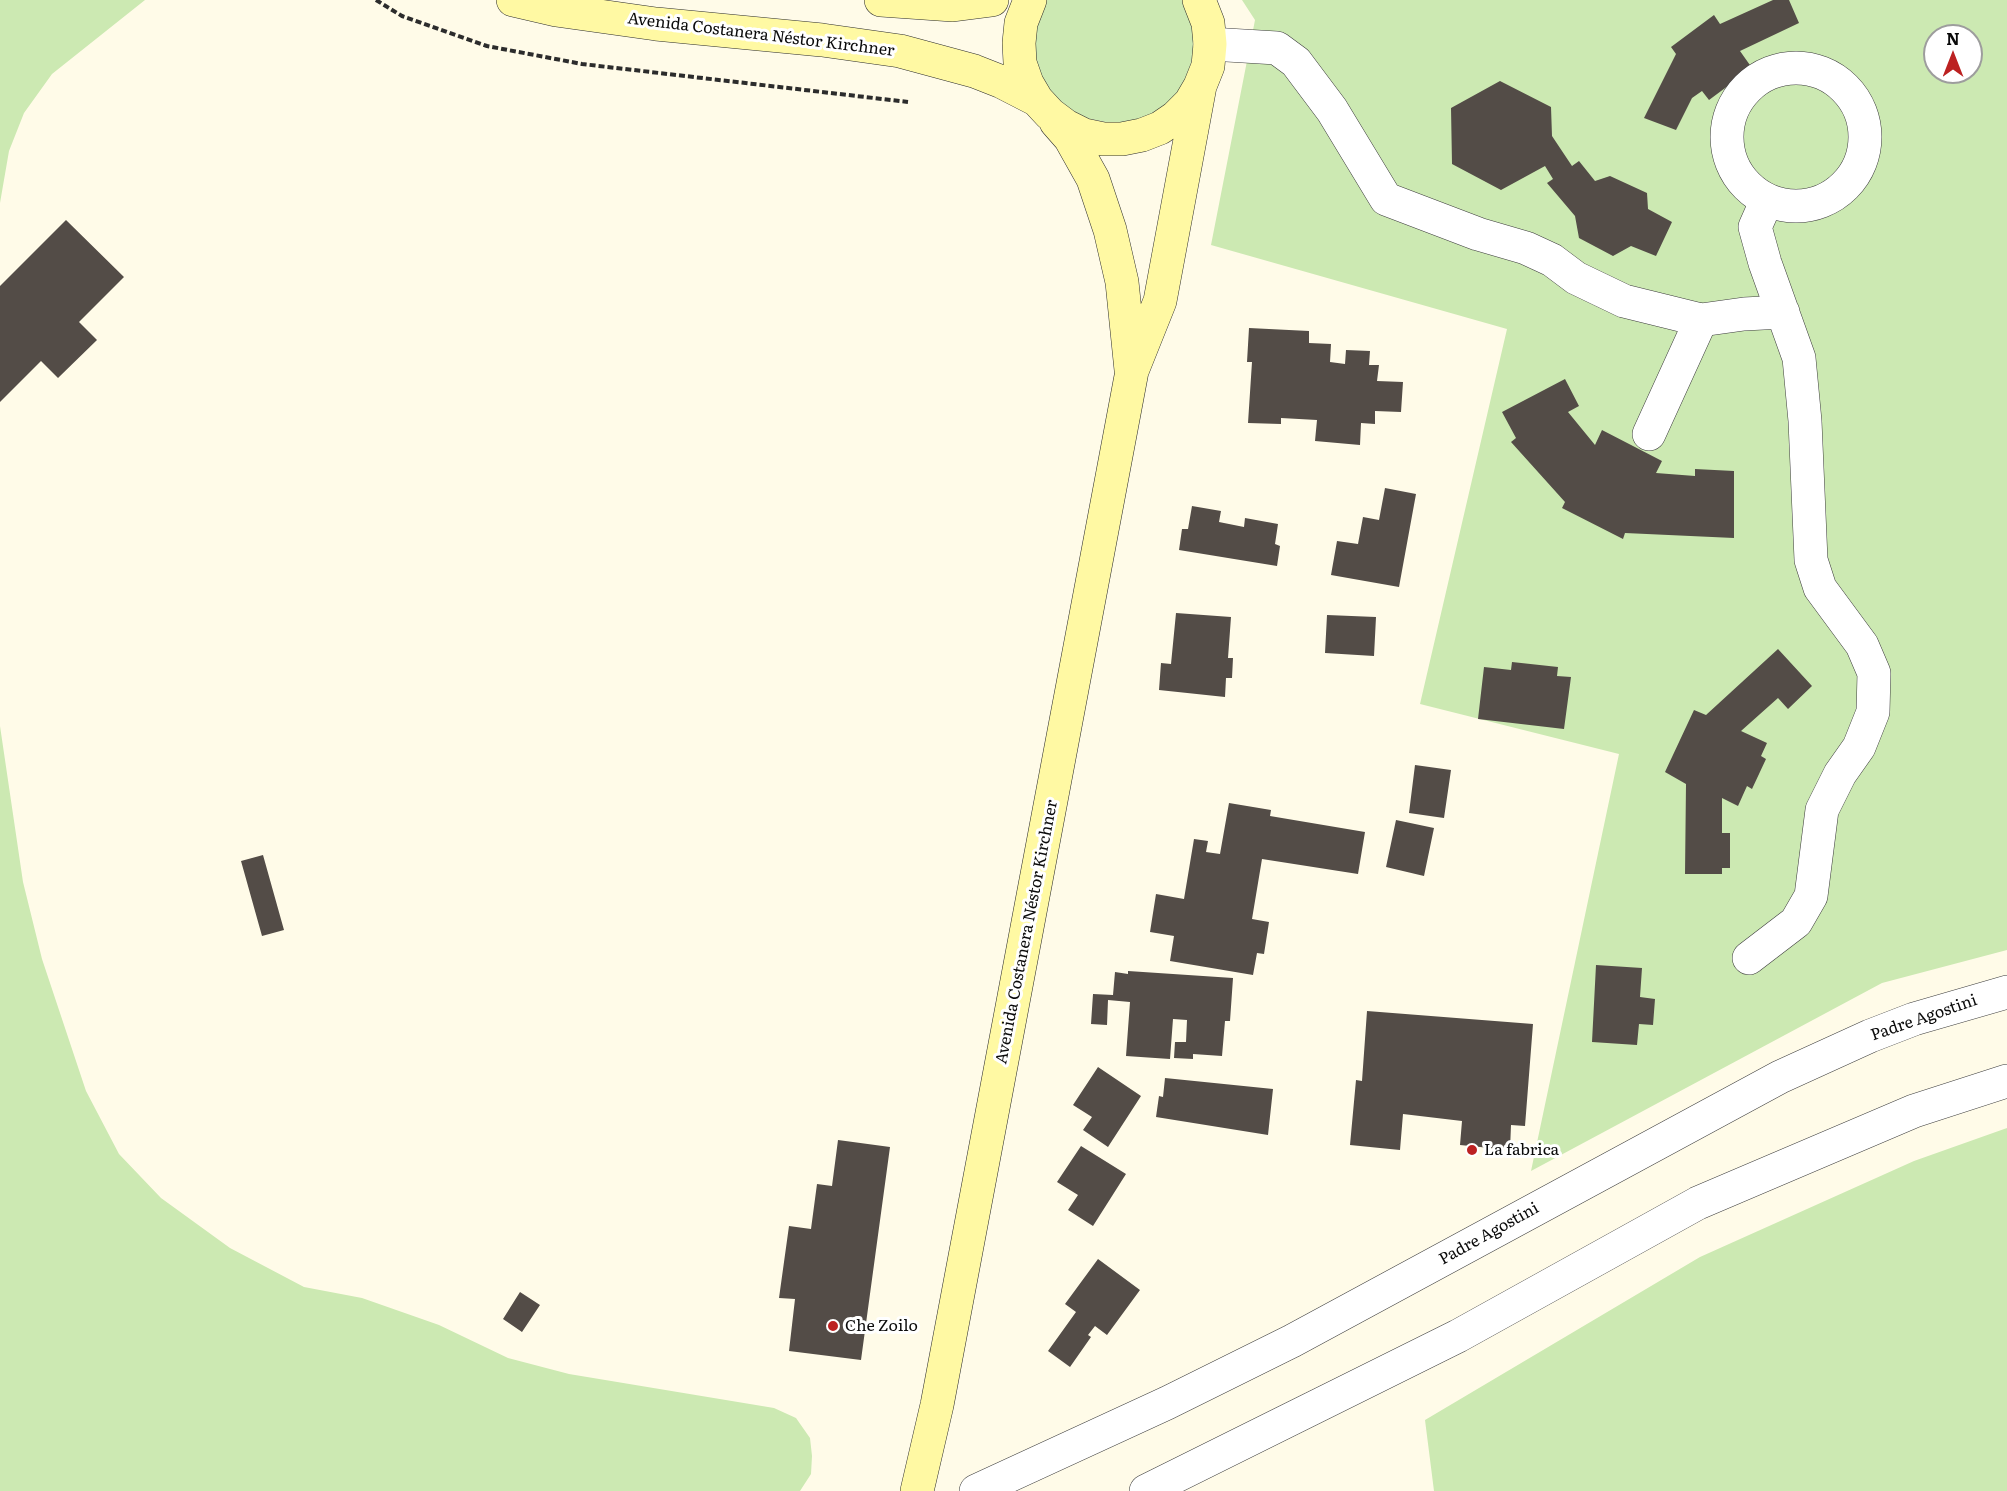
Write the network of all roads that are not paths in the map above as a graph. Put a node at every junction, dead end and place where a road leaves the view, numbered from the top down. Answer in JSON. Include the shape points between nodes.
{"nodes":[{"id":1,"x":513,"y":0,"type":"edge"},
{"id":2,"x":881,"y":0,"type":"edge"},
{"id":3,"x":992,"y":0,"type":"edge"},
{"id":4,"x":1030,"y":0,"type":"edge"},
{"id":5,"x":1199,"y":0,"type":"edge"},
{"id":6,"x":1210,"y":44,"type":"junction"},
{"id":7,"x":1200,"y":87,"type":"junction"},
{"id":8,"x":1044,"y":107,"type":"junction"},
{"id":9,"x":1767,"y":200,"type":"junction"},
{"id":10,"x":1783,"y":312,"type":"junction"},
{"id":11,"x":1701,"y":320,"type":"junction"},
{"id":12,"x":1131,"y":371,"type":"junction"},
{"id":13,"x":1649,"y":434,"type":"dead end"},
{"id":14,"x":1749,"y":958,"type":"dead end"},
{"id":15,"x":2007,"y":992,"type":"edge"},
{"id":16,"x":2007,"y":1081,"type":"edge"},
{"id":17,"x":917,"y":1491,"type":"edge"},
{"id":18,"x":976,"y":1491,"type":"edge"},
{"id":19,"x":1146,"y":1491,"type":"edge"}],
"edges":[{"from":1,"to":8,"type":"main road","name":"Avenida Costanera Néstor Kirchner","via":[[656,24],[900,51],[974,71],[1002,82]]},
{"from":2,"to":3,"type":"main road","via":[[953,5]]},
{"from":4,"to":8,"type":"main road","name":"Avenida Costanera Néstor Kirchner","via":[[1021,22],[1020,63],[1027,83]]},
{"from":5,"to":6,"type":"main road","name":"Avenida Costanera Néstor Kirchner","via":[[1208,23]]},
{"from":6,"to":7,"type":"main road","name":"Avenida Costanera Néstor Kirchner","via":[[1208,66]]},
{"from":6,"to":11,"type":"street","via":[[1277,48],[1296,62],[1332,110],[1386,198],[1526,248],[1624,301]]},
{"from":7,"to":8,"type":"main road","name":"Avenida Costanera Néstor Kirchner","via":[[1190,103],[1160,128],[1122,139],[1084,135]]},
{"from":7,"to":12,"type":"main road","name":"Avenida Costanera Néstor Kirchner","via":[[1160,301]]},
{"from":8,"to":12,"type":"main road","name":"Avenida Costanera Néstor Kirchner","via":[[1081,156],[1102,204],[1122,282]]},
{"from":9,"to":9,"type":"street","via":[[1788,206],[1810,205],[1831,197],[1848,184],[1860,166],[1866,144],[1865,123],[1857,102],[1844,85],[1825,73],[1804,67],[1782,68],[1762,76],[1744,90],[1732,108],[1727,129],[1735,171],[1749,188]]},
{"from":9,"to":10,"type":"street","via":[[1755,227]]},
{"from":10,"to":11,"type":"street"},
{"from":10,"to":14,"type":"street","via":[[1799,358],[1811,560],[1820,588],[1862,645],[1874,673],[1873,712],[1859,747],[1822,810],[1811,896],[1796,922]]},
{"from":11,"to":13,"type":"street"},
{"from":12,"to":17,"type":"main road","name":"Avenida Costanera Néstor Kirchner","via":[[938,1405]]},
{"from":15,"to":18,"type":"street","name":"Padre Agostini","via":[[1881,1032],[1791,1072],[1292,1341],[1167,1404]]},
{"from":16,"to":19,"type":"street","via":[[1914,1111],[1698,1203],[1458,1336]]}]}
